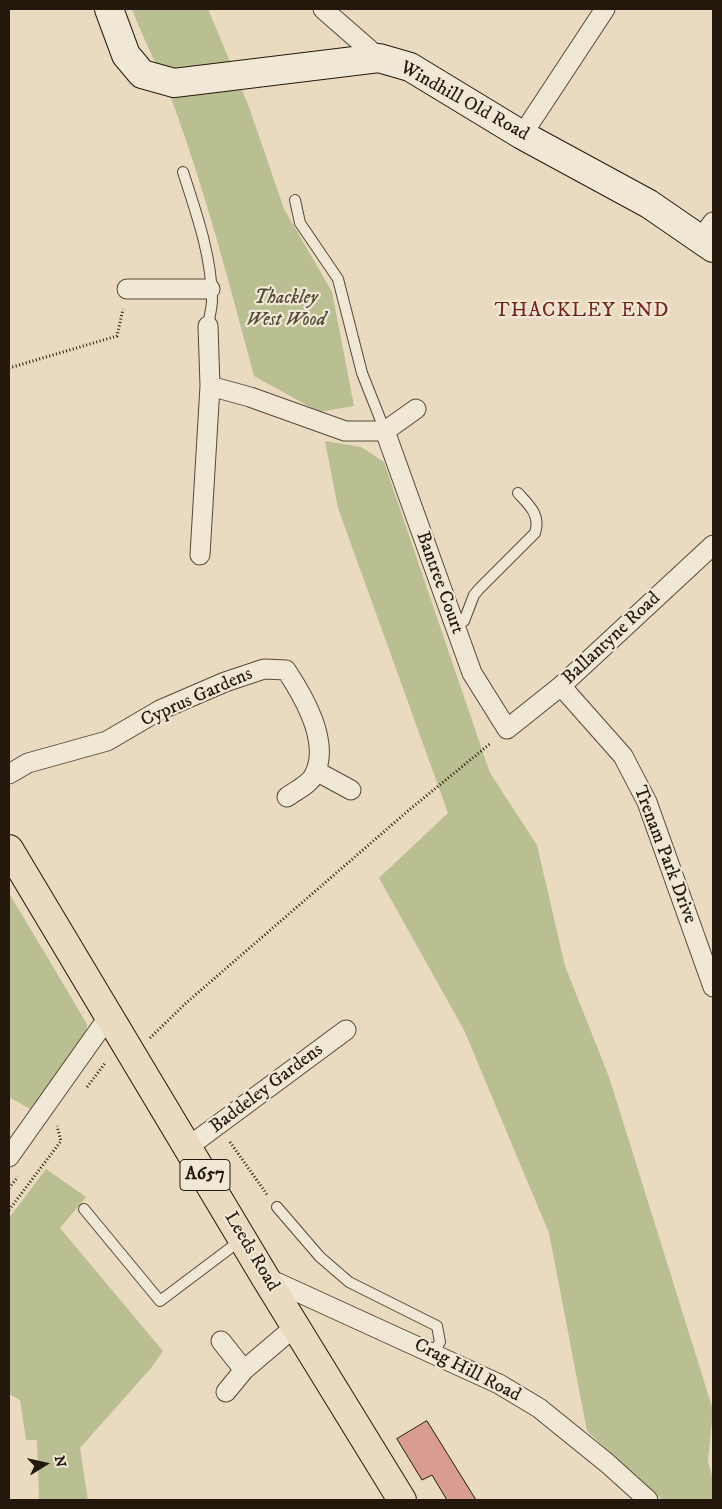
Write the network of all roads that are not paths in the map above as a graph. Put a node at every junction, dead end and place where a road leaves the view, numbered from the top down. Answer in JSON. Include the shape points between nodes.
{"nodes":[{"id":1,"x":109,"y":9,"type":"edge"},
{"id":2,"x":323,"y":9,"type":"edge"},
{"id":3,"x":605,"y":9,"type":"edge"},
{"id":4,"x":379,"y":58,"type":"junction"},
{"id":5,"x":522,"y":135,"type":"junction"},
{"id":6,"x":183,"y":172,"type":"dead end"},
{"id":7,"x":295,"y":200,"type":"dead end"},
{"id":8,"x":709,"y":236,"type":"edge"},
{"id":9,"x":127,"y":289,"type":"road end"},
{"id":10,"x":210,"y":289,"type":"junction"},
{"id":11,"x":208,"y":326,"type":"joint"},
{"id":12,"x":210,"y":386,"type":"junction"},
{"id":13,"x":416,"y":409,"type":"dead end"},
{"id":14,"x":385,"y":431,"type":"junction"},
{"id":15,"x":518,"y":493,"type":"dead end"},
{"id":16,"x":713,"y":545,"type":"edge"},
{"id":17,"x":200,"y":555,"type":"dead end"},
{"id":18,"x":454,"y":626,"type":"junction"},
{"id":19,"x":561,"y":686,"type":"junction"},
{"id":20,"x":507,"y":730,"type":"joint"},
{"id":21,"x":316,"y":771,"type":"junction"},
{"id":22,"x":9,"y":774,"type":"edge"},
{"id":23,"x":351,"y":790,"type":"dead end"},
{"id":24,"x":287,"y":796,"type":"dead end"},
{"id":25,"x":9,"y":849,"type":"edge"},
{"id":26,"x":713,"y":987,"type":"edge"},
{"id":27,"x":109,"y":1016,"type":"junction"},
{"id":28,"x":346,"y":1030,"type":"dead end"},
{"id":29,"x":188,"y":1147,"type":"junction"},
{"id":30,"x":9,"y":1157,"type":"edge"},
{"id":31,"x":277,"y":1207,"type":"road end"},
{"id":32,"x":84,"y":1209,"type":"dead end"},
{"id":33,"x":243,"y":1239,"type":"junction"},
{"id":34,"x":265,"y":1277,"type":"junction"},
{"id":35,"x":297,"y":1325,"type":"junction"},
{"id":36,"x":222,"y":1341,"type":"dead end"},
{"id":37,"x":433,"y":1353,"type":"junction"},
{"id":38,"x":244,"y":1370,"type":"junction"},
{"id":39,"x":226,"y":1392,"type":"dead end"},
{"id":40,"x":402,"y":1500,"type":"edge"},
{"id":41,"x":648,"y":1500,"type":"edge"}],
"edges":[{"from":1,"to":4,"type":"street","name":"Windhill Old Road","via":[[126,55],[142,74],[174,83]]},
{"from":2,"to":4,"type":"street"},
{"from":3,"to":5,"type":"street"},
{"from":4,"to":5,"type":"street","name":"Windhill Old Road","via":[[410,67]]},
{"from":5,"to":8,"type":"street","name":"Windhill Old Road"},
{"from":6,"to":10,"type":"lane","via":[[201,227]]},
{"from":7,"to":14,"type":"lane","via":[[300,223],[338,279],[362,373]]},
{"from":9,"to":10,"type":"street"},
{"from":10,"to":11,"type":"lane","via":[[212,299]]},
{"from":11,"to":12,"type":"street"},
{"from":12,"to":14,"type":"street","via":[[345,431]]},
{"from":12,"to":17,"type":"street"},
{"from":13,"to":14,"type":"street"},
{"from":14,"to":18,"type":"street","name":"Bantree Court"},
{"from":15,"to":18,"type":"lane","via":[[534,511],[535,533],[479,589],[464,621]]},
{"from":16,"to":19,"type":"street","name":"Ballantyne Road"},
{"from":18,"to":20,"type":"street","name":"Bantree Court","via":[[472,673]]},
{"from":19,"to":20,"type":"street","name":"Ballantyne Road"},
{"from":19,"to":26,"type":"street","name":"Trenam Park Drive","via":[[623,756],[647,802]]},
{"from":21,"to":22,"type":"street","name":"Cyprus Gardens","via":[[318,738],[301,693],[286,670],[264,669],[160,710],[107,741],[28,763]]},
{"from":21,"to":23,"type":"street"},
{"from":21,"to":24,"type":"street","via":[[314,777]]},
{"from":25,"to":27,"type":"main road","name":"Leeds Road","number":"A657"},
{"from":27,"to":29,"type":"main road","name":"Leeds Road","number":"A657"},
{"from":27,"to":30,"type":"street"},
{"from":28,"to":29,"type":"street","name":"Baddeley Gardens"},
{"from":29,"to":33,"type":"main road","name":"Leeds Road","number":"A657"},
{"from":31,"to":37,"type":"lane","via":[[320,1256],[349,1282],[437,1326],[440,1342]]},
{"from":32,"to":33,"type":"lane","via":[[160,1301]]},
{"from":33,"to":34,"type":"main road","name":"Leeds Road","number":"A657"},
{"from":34,"to":35,"type":"main road","name":"Leeds Road","number":"A657"},
{"from":34,"to":37,"type":"street","name":"Crag Hill Road"},
{"from":35,"to":38,"type":"street"},
{"from":35,"to":40,"type":"main road","name":"Leeds Road","number":"A657"},
{"from":36,"to":38,"type":"street"},
{"from":37,"to":41,"type":"street","name":"Crag Hill Road","via":[[499,1384],[539,1408]]},
{"from":38,"to":39,"type":"street"}]}
